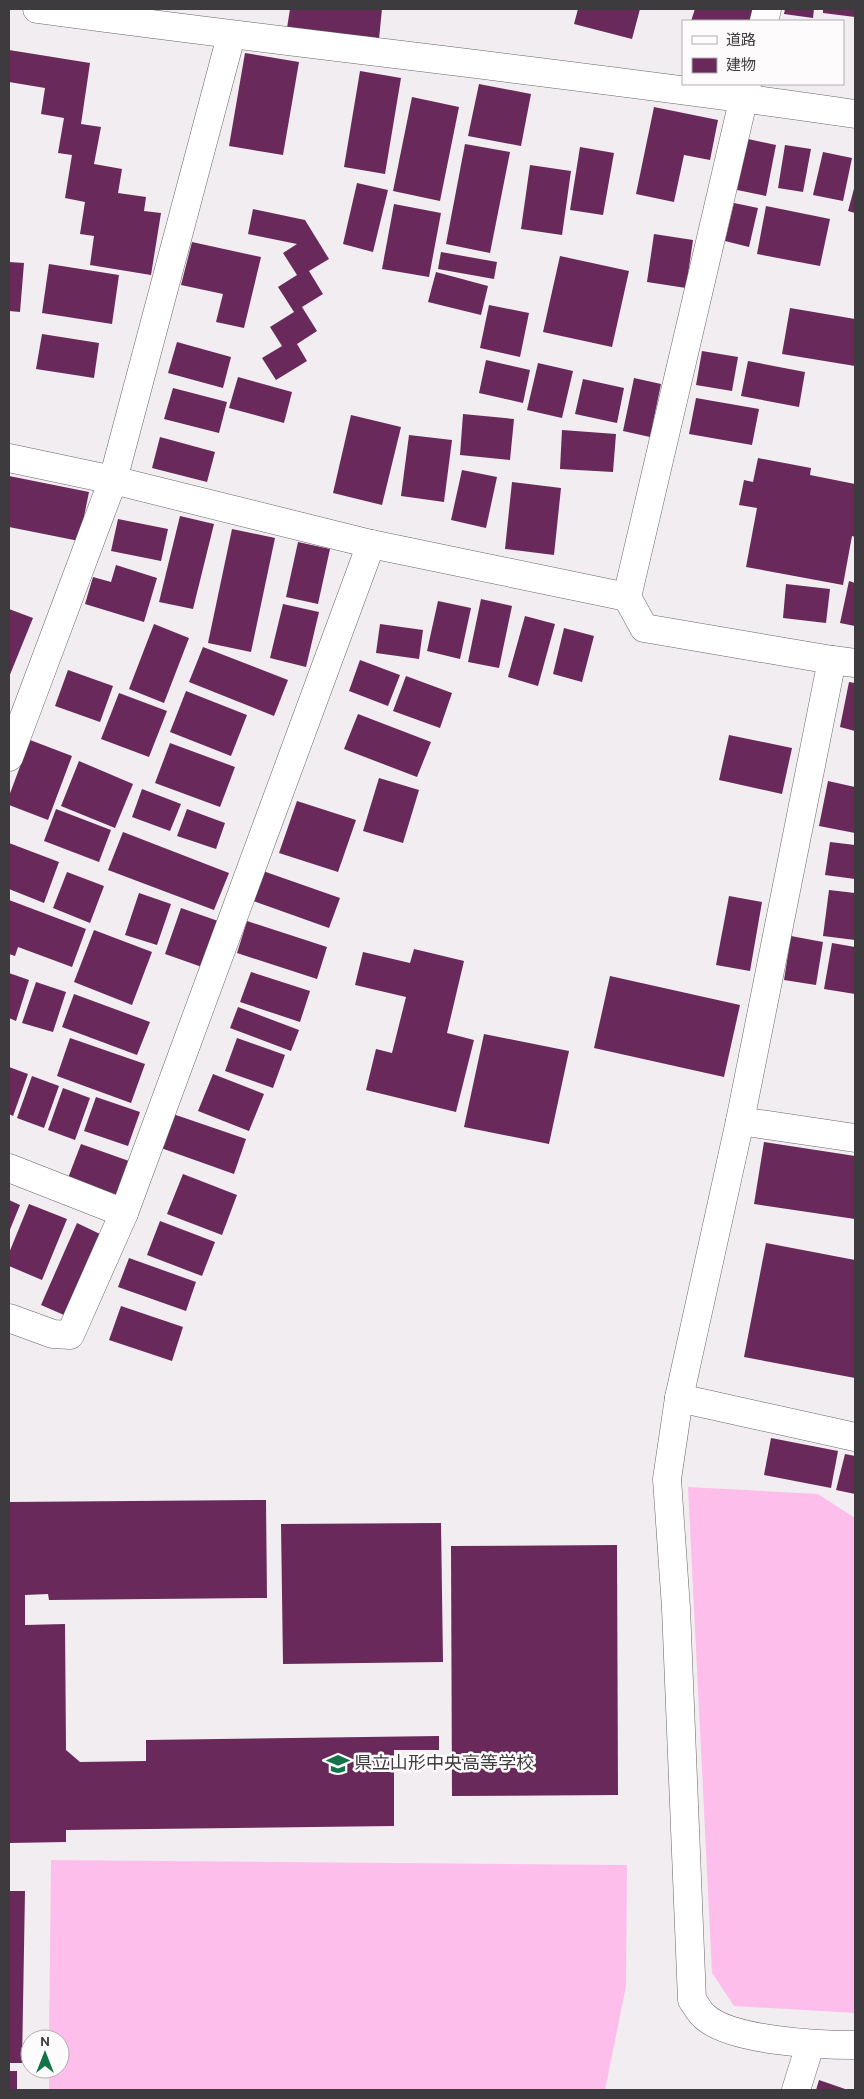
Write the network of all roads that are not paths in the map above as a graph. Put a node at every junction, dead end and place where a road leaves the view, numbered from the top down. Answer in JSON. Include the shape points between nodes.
{"nodes":[{"id":1,"x":37,"y":9,"type":"edge"},
{"id":2,"x":231,"y":36,"type":"junction"},
{"id":3,"x":682,"y":84,"type":"edge"},
{"id":4,"x":690,"y":85,"type":"edge"},
{"id":5,"x":746,"y":91,"type":"edge"},
{"id":6,"x":855,"y":114,"type":"edge"},
{"id":7,"x":9,"y":458,"type":"edge"},
{"id":8,"x":113,"y":480,"type":"junction"},
{"id":9,"x":371,"y":544,"type":"junction"},
{"id":10,"x":627,"y":597,"type":"junction"},
{"id":11,"x":843,"y":662,"type":"edge"},
{"id":12,"x":9,"y":757,"type":"edge"},
{"id":13,"x":740,"y":1121,"type":"junction"},
{"id":14,"x":855,"y":1138,"type":"edge"},
{"id":15,"x":9,"y":1168,"type":"edge"},
{"id":16,"x":124,"y":1213,"type":"junction"},
{"id":17,"x":9,"y":1318,"type":"edge"},
{"id":18,"x":679,"y":1398,"type":"junction"},
{"id":19,"x":855,"y":1437,"type":"edge"},
{"id":20,"x":810,"y":2045,"type":"junction"},
{"id":21,"x":855,"y":2045,"type":"edge"},
{"id":22,"x":796,"y":2090,"type":"edge"}],
"edges":[{"from":1,"to":2,"type":"street"},
{"from":2,"to":3,"type":"street"},
{"from":2,"to":8,"type":"street"},
{"from":4,"to":5,"type":"street"},
{"from":5,"to":6,"type":"street"},
{"from":5,"to":10,"type":"street"},
{"from":7,"to":8,"type":"street"},
{"from":8,"to":9,"type":"street"},
{"from":8,"to":12,"type":"street"},
{"from":9,"to":10,"type":"street"},
{"from":9,"to":16,"type":"street"},
{"from":10,"to":11,"type":"street","via":[[644,628]]},
{"from":11,"to":13,"type":"street"},
{"from":13,"to":14,"type":"street"},
{"from":13,"to":18,"type":"street"},
{"from":15,"to":16,"type":"street"},
{"from":16,"to":17,"type":"street","via":[[70,1334],[53,1334]]},
{"from":18,"to":19,"type":"street"},
{"from":18,"to":20,"type":"street","via":[[667,1479],[676,1608],[692,2000],[704,2016],[737,2032]]},
{"from":20,"to":21,"type":"street"},
{"from":20,"to":22,"type":"street"}]}
